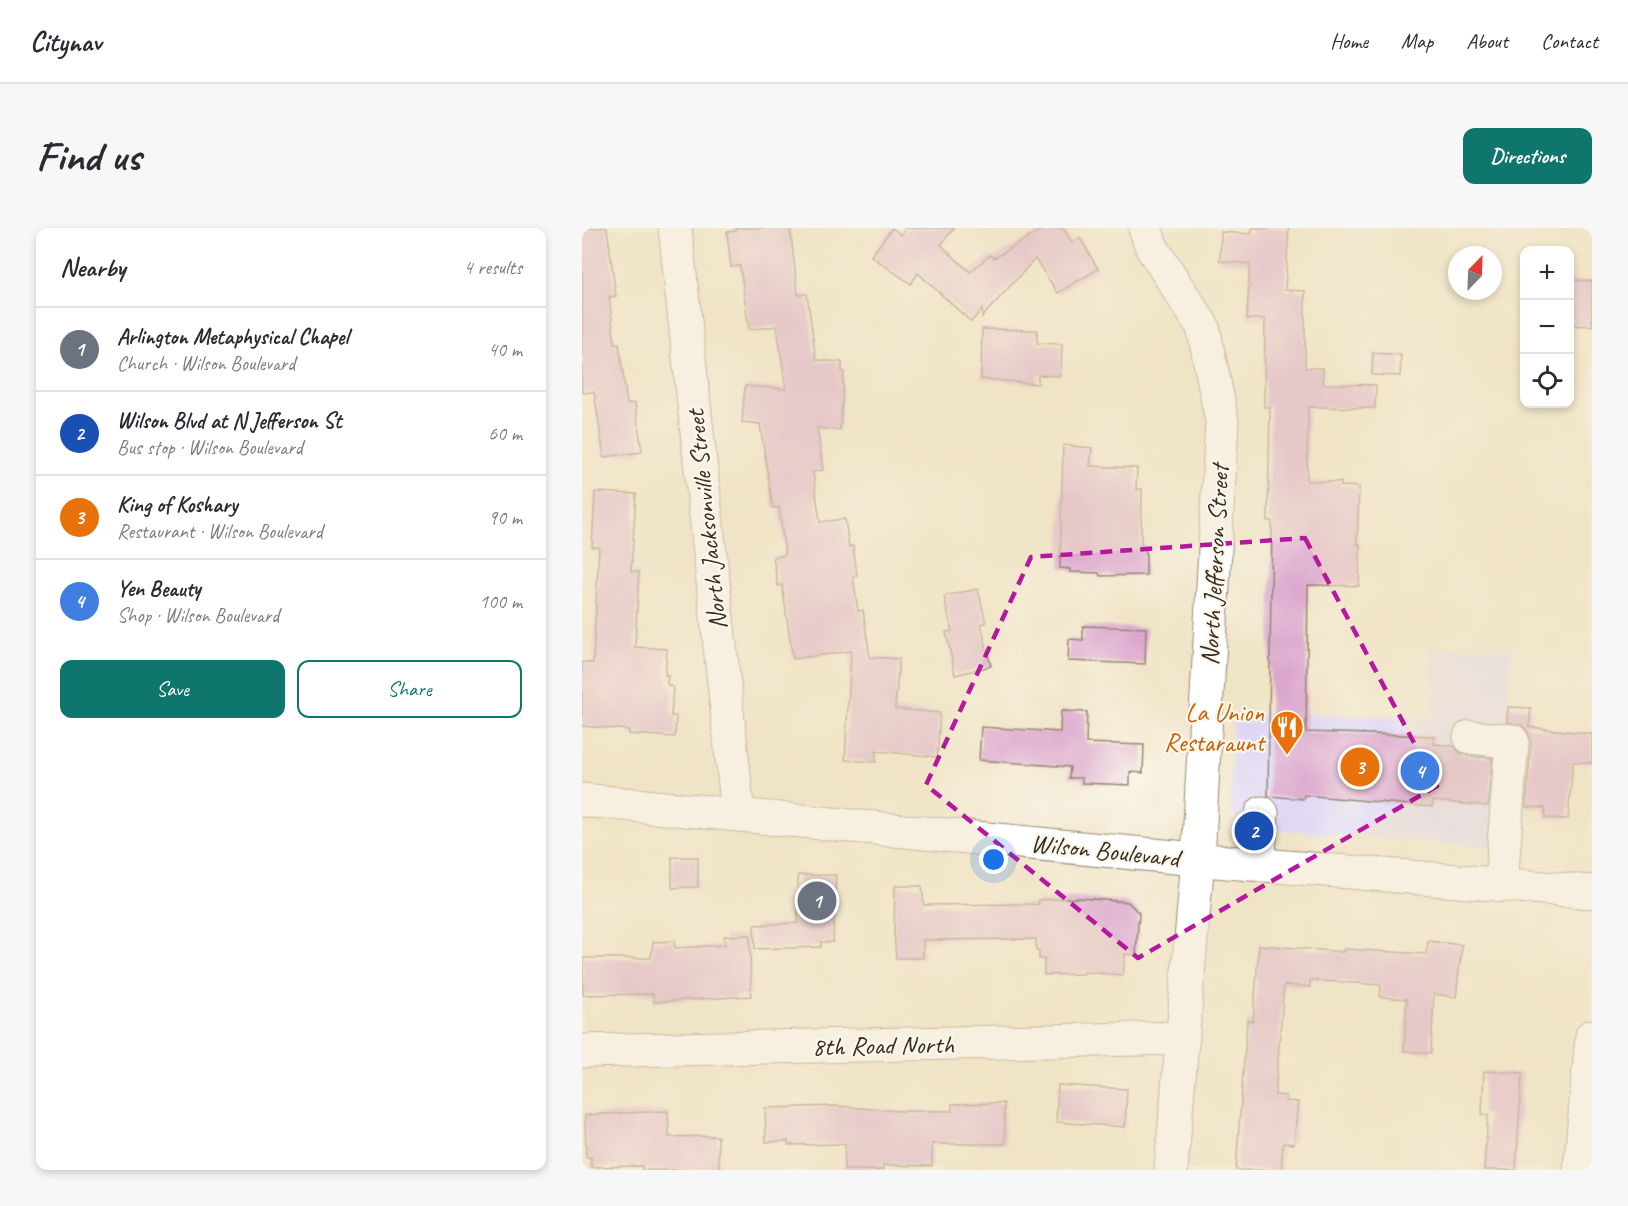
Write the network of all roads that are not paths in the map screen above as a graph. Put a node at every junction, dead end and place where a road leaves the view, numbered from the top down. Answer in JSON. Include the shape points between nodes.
{"nodes":[{"id":1,"x":675,"y":228,"type":"edge"},
{"id":2,"x":1145,"y":228,"type":"edge"},
{"id":3,"x":1470,"y":736,"type":"dead end"},
{"id":4,"x":582,"y":800,"type":"edge"},
{"id":5,"x":738,"y":813,"type":"junction"},
{"id":6,"x":1262,"y":813,"type":"dead end"},
{"id":7,"x":1198,"y":859,"type":"junction"},
{"id":8,"x":1258,"y":864,"type":"junction"},
{"id":9,"x":1501,"y":885,"type":"junction"},
{"id":10,"x":1592,"y":892,"type":"edge"},
{"id":11,"x":1592,"y":1036,"type":"edge"},
{"id":12,"x":1183,"y":1038,"type":"junction"},
{"id":13,"x":582,"y":1051,"type":"edge"},
{"id":14,"x":1171,"y":1170,"type":"edge"},
{"id":15,"x":1580,"y":1170,"type":"edge"}],
"edges":[{"from":1,"to":5,"type":"street","name":"North Jacksonville Street"},
{"from":2,"to":7,"type":"street","name":"North Jefferson Street","via":[[1152,248],[1203,327],[1222,421]]},
{"from":3,"to":9,"type":"street","via":[[1512,741]]},
{"from":4,"to":5,"type":"street","name":"Wilson Boulevard"},
{"from":5,"to":7,"type":"street","name":"Wilson Boulevard"},
{"from":6,"to":8,"type":"street"},
{"from":7,"to":8,"type":"street","name":"Wilson Boulevard"},
{"from":7,"to":12,"type":"street","name":"North Jefferson Street"},
{"from":8,"to":9,"type":"street","name":"Wilson Boulevard"},
{"from":9,"to":10,"type":"street","name":"Wilson Boulevard"},
{"from":11,"to":15,"type":"street"},
{"from":12,"to":13,"type":"street","name":"8th Road North"},
{"from":12,"to":14,"type":"street","name":"North Jefferson Street"}]}
